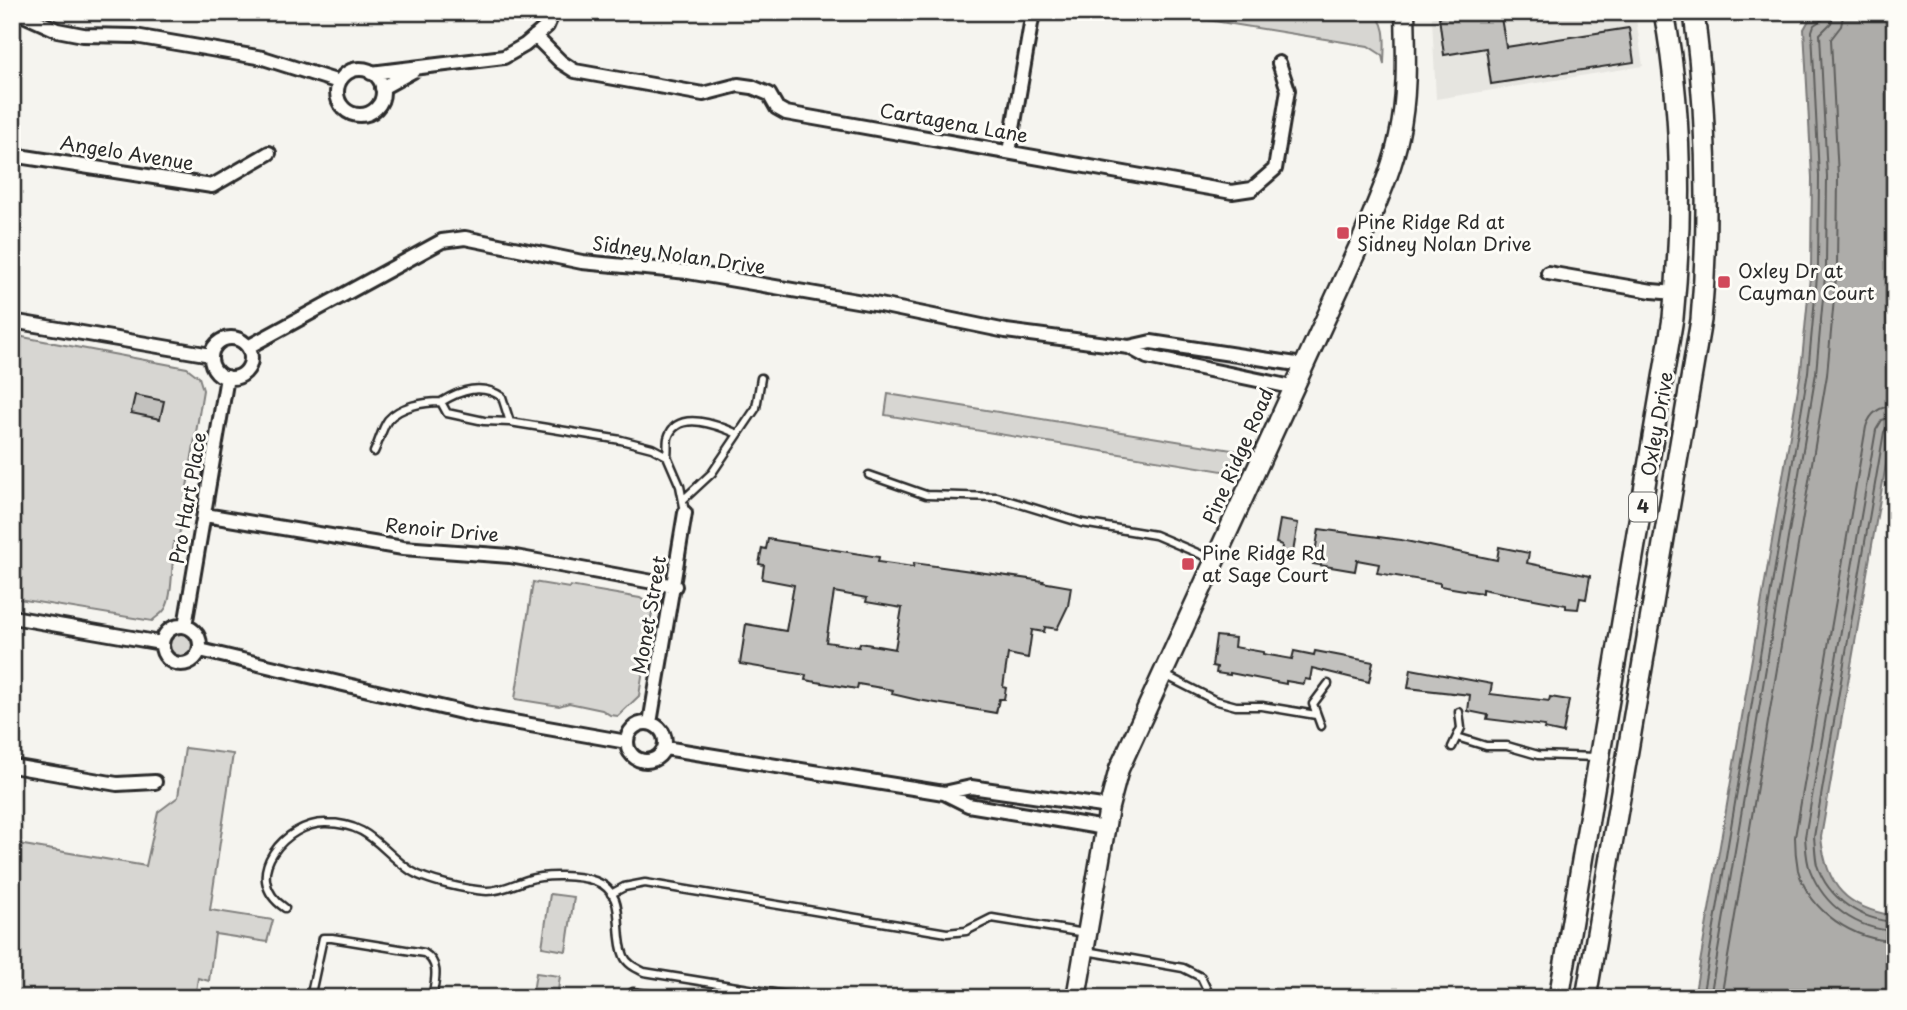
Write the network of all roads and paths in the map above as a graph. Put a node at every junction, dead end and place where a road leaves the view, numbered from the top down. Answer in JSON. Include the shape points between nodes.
{"nodes":[{"id":1,"x":17,"y":12,"type":"edge"},
{"id":2,"x":554,"y":12,"type":"edge"},
{"id":3,"x":1033,"y":12,"type":"edge"},
{"id":4,"x":1405,"y":12,"type":"edge"},
{"id":5,"x":1664,"y":12,"type":"edge"},
{"id":6,"x":1694,"y":12,"type":"edge"},
{"id":7,"x":535,"y":36,"type":"junction"},
{"id":8,"x":1279,"y":63,"type":"dead end"},
{"id":9,"x":417,"y":69,"type":"junction"},
{"id":10,"x":371,"y":73,"type":"junction"},
{"id":11,"x":339,"y":82,"type":"junction"},
{"id":12,"x":382,"y":88,"type":"junction"},
{"id":13,"x":1009,"y":152,"type":"junction"},
{"id":14,"x":269,"y":153,"type":"dead end"},
{"id":15,"x":12,"y":155,"type":"edge"},
{"id":16,"x":1548,"y":273,"type":"dead end"},
{"id":17,"x":1675,"y":293,"type":"junction"},
{"id":18,"x":12,"y":321,"type":"edge"},
{"id":19,"x":248,"y":347,"type":"junction"},
{"id":20,"x":1129,"y":347,"type":"junction"},
{"id":21,"x":211,"y":355,"type":"junction"},
{"id":22,"x":1303,"y":365,"type":"junction"},
{"id":23,"x":227,"y":377,"type":"junction"},
{"id":24,"x":761,"y":378,"type":"dead end"},
{"id":25,"x":1292,"y":387,"type":"junction"},
{"id":26,"x":441,"y":402,"type":"junction"},
{"id":27,"x":510,"y":422,"type":"junction"},
{"id":28,"x":738,"y":435,"type":"junction"},
{"id":29,"x":374,"y":452,"type":"dead end"},
{"id":30,"x":667,"y":456,"type":"junction"},
{"id":31,"x":869,"y":475,"type":"dead end"},
{"id":32,"x":684,"y":499,"type":"junction"},
{"id":33,"x":685,"y":513,"type":"joint"},
{"id":34,"x":205,"y":515,"type":"junction"},
{"id":35,"x":1214,"y":560,"type":"junction"},
{"id":36,"x":675,"y":586,"type":"junction"},
{"id":37,"x":12,"y":617,"type":"edge"},
{"id":38,"x":185,"y":626,"type":"junction"},
{"id":39,"x":161,"y":643,"type":"junction"},
{"id":40,"x":200,"y":650,"type":"junction"},
{"id":41,"x":1162,"y":674,"type":"junction"},
{"id":42,"x":1328,"y":684,"type":"dead end"},
{"id":43,"x":1459,"y":712,"type":"dead end"},
{"id":44,"x":1317,"y":715,"type":"junction"},
{"id":45,"x":650,"y":723,"type":"junction"},
{"id":46,"x":1321,"y":726,"type":"dead end"},
{"id":47,"x":1457,"y":737,"type":"junction"},
{"id":48,"x":627,"y":742,"type":"junction"},
{"id":49,"x":1452,"y":747,"type":"dead end"},
{"id":50,"x":665,"y":748,"type":"junction"},
{"id":51,"x":1599,"y":758,"type":"junction"},
{"id":52,"x":12,"y":766,"type":"edge"},
{"id":53,"x":155,"y":782,"type":"dead end"},
{"id":54,"x":944,"y":793,"type":"junction"},
{"id":55,"x":1109,"y":807,"type":"junction"},
{"id":56,"x":1105,"y":828,"type":"junction"},
{"id":57,"x":611,"y":894,"type":"junction"},
{"id":58,"x":285,"y":908,"type":"dead end"},
{"id":59,"x":1086,"y":942,"type":"junction"},
{"id":60,"x":310,"y":998,"type":"edge"},
{"id":61,"x":432,"y":998,"type":"edge"},
{"id":62,"x":624,"y":998,"type":"edge"},
{"id":63,"x":677,"y":998,"type":"edge"},
{"id":64,"x":806,"y":998,"type":"edge"},
{"id":65,"x":1076,"y":998,"type":"edge"},
{"id":66,"x":1211,"y":998,"type":"edge"},
{"id":67,"x":1559,"y":998,"type":"edge"},
{"id":68,"x":1586,"y":998,"type":"edge"}],
"edges":[{"from":1,"to":11,"type":"street","via":[[57,30],[135,36],[263,58]]},
{"from":2,"to":7,"type":"street"},
{"from":3,"to":13,"type":"street"},
{"from":4,"to":22,"type":"street","name":"Pine Ridge Road","via":[[1404,97],[1392,160],[1363,237]]},
{"from":5,"to":17,"type":"main road","name":"Oxley Drive","number":"4","via":[[1679,146]]},
{"from":6,"to":68,"type":"main road","name":"Oxley Drive","number":"4","via":[[1707,177],[1701,320]]},
{"from":7,"to":9,"type":"street","via":[[505,57]]},
{"from":7,"to":13,"type":"street","name":"Cartagena Lane","via":[[575,71],[703,94],[738,85],[752,87],[769,94],[786,113]]},
{"from":8,"to":13,"type":"street","name":"Cartagena Lane","via":[[1288,90],[1275,169],[1252,189],[1232,192]]},
{"from":9,"to":10,"type":"street"},
{"from":9,"to":12,"type":"street"},
{"from":10,"to":11,"type":"street","via":[[357,70]]},
{"from":10,"to":12,"type":"street"},
{"from":11,"to":12,"type":"street","via":[[338,98],[353,114],[375,109]]},
{"from":14,"to":15,"type":"street","name":"Angelo Avenue","via":[[212,186]]},
{"from":16,"to":17,"type":"street"},
{"from":17,"to":51,"type":"main road","name":"Oxley Drive","number":"4","via":[[1669,352]]},
{"from":18,"to":21,"type":"street"},
{"from":19,"to":20,"type":"street","name":"Sidney Nolan Drive","via":[[442,241],[465,238],[582,262],[688,272],[1006,331]]},
{"from":19,"to":21,"type":"street","via":[[227,338],[216,344]]},
{"from":19,"to":23,"type":"street","via":[[249,366],[240,375]]},
{"from":20,"to":22,"type":"street","name":"Sidney Nolan Drive","via":[[1151,342]]},
{"from":20,"to":25,"type":"street","name":"Sidney Nolan Drive","via":[[1147,357]]},
{"from":21,"to":23,"type":"street","via":[[217,372]]},
{"from":22,"to":25,"type":"street","name":"Pine Ridge Road"},
{"from":23,"to":34,"type":"street","name":"Pro Hart Place"},
{"from":24,"to":28,"type":"lane","via":[[755,408]]},
{"from":25,"to":35,"type":"street","name":"Pine Ridge Road"},
{"from":26,"to":27,"type":"lane","via":[[447,413]]},
{"from":26,"to":27,"type":"lane","via":[[458,392],[491,390],[502,397]]},
{"from":26,"to":29,"type":"lane","via":[[408,407],[388,420]]},
{"from":27,"to":30,"type":"lane","via":[[621,440]]},
{"from":28,"to":30,"type":"lane","via":[[716,424],[687,422],[675,426],[668,438]]},
{"from":28,"to":32,"type":"lane","via":[[712,473]]},
{"from":30,"to":32,"type":"lane"},
{"from":31,"to":35,"type":"lane","via":[[926,495],[997,497],[1082,523],[1154,535]]},
{"from":32,"to":33,"type":"lane"},
{"from":33,"to":36,"type":"street","name":"Monet Street"},
{"from":34,"to":36,"type":"street","name":"Renoir Drive","via":[[403,548],[510,556]]},
{"from":34,"to":38,"type":"street","name":"Pro Hart Place"},
{"from":35,"to":41,"type":"street","name":"Pine Ridge Road"},
{"from":36,"to":45,"type":"street","name":"Monet Street"},
{"from":37,"to":39,"type":"street"},
{"from":38,"to":39,"type":"street","via":[[167,631]]},
{"from":38,"to":40,"type":"street","via":[[199,638]]},
{"from":39,"to":40,"type":"street","via":[[169,660],[180,664],[192,661]]},
{"from":40,"to":48,"type":"street","via":[[474,715]]},
{"from":41,"to":44,"type":"lane","via":[[1236,706]]},
{"from":41,"to":55,"type":"street","name":"Pine Ridge Road","via":[[1119,769]]},
{"from":42,"to":44,"type":"lane","via":[[1313,704]]},
{"from":43,"to":47,"type":"lane"},
{"from":44,"to":46,"type":"lane"},
{"from":45,"to":48,"type":"street","via":[[634,727]]},
{"from":45,"to":50,"type":"street","via":[[665,735]]},
{"from":47,"to":49,"type":"lane"},
{"from":47,"to":51,"type":"lane","via":[[1538,755]]},
{"from":48,"to":50,"type":"street","via":[[630,753],[646,762],[658,758]]},
{"from":50,"to":54,"type":"street"},
{"from":51,"to":67,"type":"main road","name":"Oxley Drive","number":"4"},
{"from":52,"to":53,"type":"street","via":[[117,784]]},
{"from":54,"to":55,"type":"street","via":[[971,787]]},
{"from":54,"to":56,"type":"street","via":[[968,806]]},
{"from":55,"to":56,"type":"street","name":"Pine Ridge Road"},
{"from":56,"to":59,"type":"street","name":"Pine Ridge Road"},
{"from":57,"to":58,"type":"lane","via":[[596,881],[546,875],[487,891],[428,880],[363,831],[323,822],[304,827],[270,858],[264,873],[267,888]]},
{"from":57,"to":59,"type":"lane","via":[[645,883],[947,933],[966,931],[992,918]]},
{"from":57,"to":64,"type":"lane","via":[[619,910],[624,958],[632,966],[644,972]]},
{"from":59,"to":65,"type":"street","name":"Pine Ridge Road"},
{"from":59,"to":66,"type":"lane","via":[[1183,968],[1201,977]]},
{"from":60,"to":61,"type":"lane","via":[[323,938],[424,953],[436,966]]},
{"from":62,"to":63,"type":"lane","via":[[643,992]]}]}
